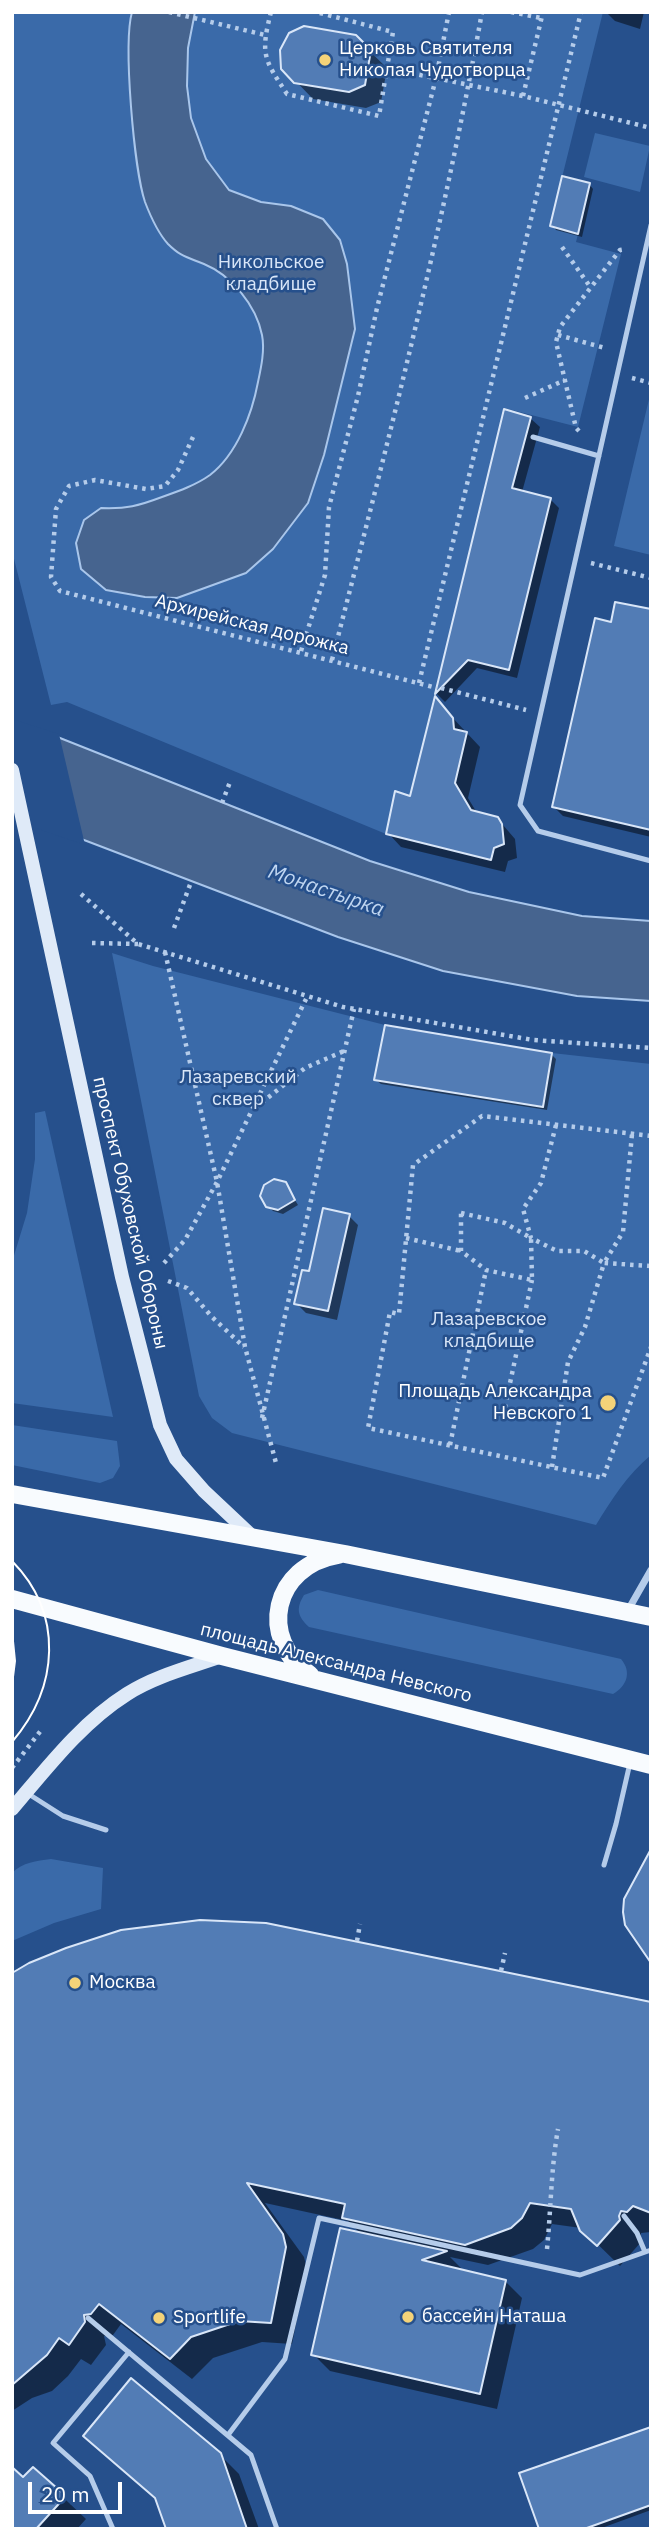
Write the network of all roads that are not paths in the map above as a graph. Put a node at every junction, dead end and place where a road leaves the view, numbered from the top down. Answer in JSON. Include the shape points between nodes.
{"nodes":[{"id":1,"x":651,"y":225,"type":"edge"},
{"id":2,"x":649,"y":236,"type":"edge"},
{"id":3,"x":533,"y":437,"type":"dead end"},
{"id":4,"x":599,"y":456,"type":"junction"},
{"id":5,"x":12,"y":770,"type":"edge"},
{"id":6,"x":651,"y":861,"type":"edge"},
{"id":7,"x":12,"y":1494,"type":"edge"},
{"id":8,"x":254,"y":1538,"type":"junction"},
{"id":9,"x":345,"y":1554,"type":"junction"},
{"id":10,"x":651,"y":1570,"type":"edge"},
{"id":11,"x":12,"y":1599,"type":"edge"},
{"id":12,"x":627,"y":1613,"type":"junction"},
{"id":13,"x":651,"y":1617,"type":"edge"},
{"id":14,"x":222,"y":1656,"type":"junction"},
{"id":15,"x":317,"y":1680,"type":"junction"},
{"id":16,"x":630,"y":1760,"type":"junction"},
{"id":17,"x":651,"y":1765,"type":"edge"},
{"id":18,"x":26,"y":1793,"type":"junction"},
{"id":19,"x":12,"y":1809,"type":"edge"},
{"id":20,"x":106,"y":1830,"type":"dead end"},
{"id":21,"x":604,"y":1865,"type":"dead end"},
{"id":22,"x":624,"y":2216,"type":"dead end"},
{"id":23,"x":648,"y":2251,"type":"edge"},
{"id":24,"x":88,"y":2318,"type":"dead end"},
{"id":25,"x":129,"y":2352,"type":"junction"},
{"id":26,"x":228,"y":2435,"type":"junction"},
{"id":27,"x":113,"y":2529,"type":"edge"},
{"id":28,"x":277,"y":2529,"type":"edge"}],
"edges":[{"from":1,"to":2,"type":"lane"},
{"from":2,"to":4,"type":"lane"},
{"from":3,"to":4,"type":"lane"},
{"from":4,"to":6,"type":"lane","via":[[520,805],[538,831]]},
{"from":5,"to":8,"type":"main road","name":"проспект Обуховской Обороны","via":[[122,1277],[160,1425],[176,1459]]},
{"from":7,"to":8,"type":"main road"},
{"from":8,"to":9,"type":"main road"},
{"from":9,"to":12,"type":"main road"},
{"from":9,"to":15,"type":"main road","via":[[321,1558],[299,1572],[280,1605],[282,1643],[296,1665]]},
{"from":10,"to":12,"type":"street"},
{"from":11,"to":14,"type":"main road","name":"площадь Александра Невского"},
{"from":12,"to":13,"type":"main road"},
{"from":14,"to":15,"type":"main road","name":"площадь Александра Невского"},
{"from":14,"to":18,"type":"main road","via":[[129,1693],[101,1712]]},
{"from":15,"to":16,"type":"main road","name":"площадь Александра Невского"},
{"from":16,"to":17,"type":"main road","name":"площадь Александра Невского"},
{"from":16,"to":21,"type":"lane"},
{"from":18,"to":19,"type":"main road"},
{"from":18,"to":20,"type":"lane","via":[[63,1816]]},
{"from":22,"to":23,"type":"lane"},
{"from":23,"to":26,"type":"lane","via":[[580,2275],[319,2218],[285,2359]]},
{"from":24,"to":25,"type":"lane"},
{"from":25,"to":26,"type":"lane"},
{"from":25,"to":27,"type":"lane","via":[[53,2443],[90,2476]]},
{"from":26,"to":28,"type":"lane","via":[[251,2455]]}]}
